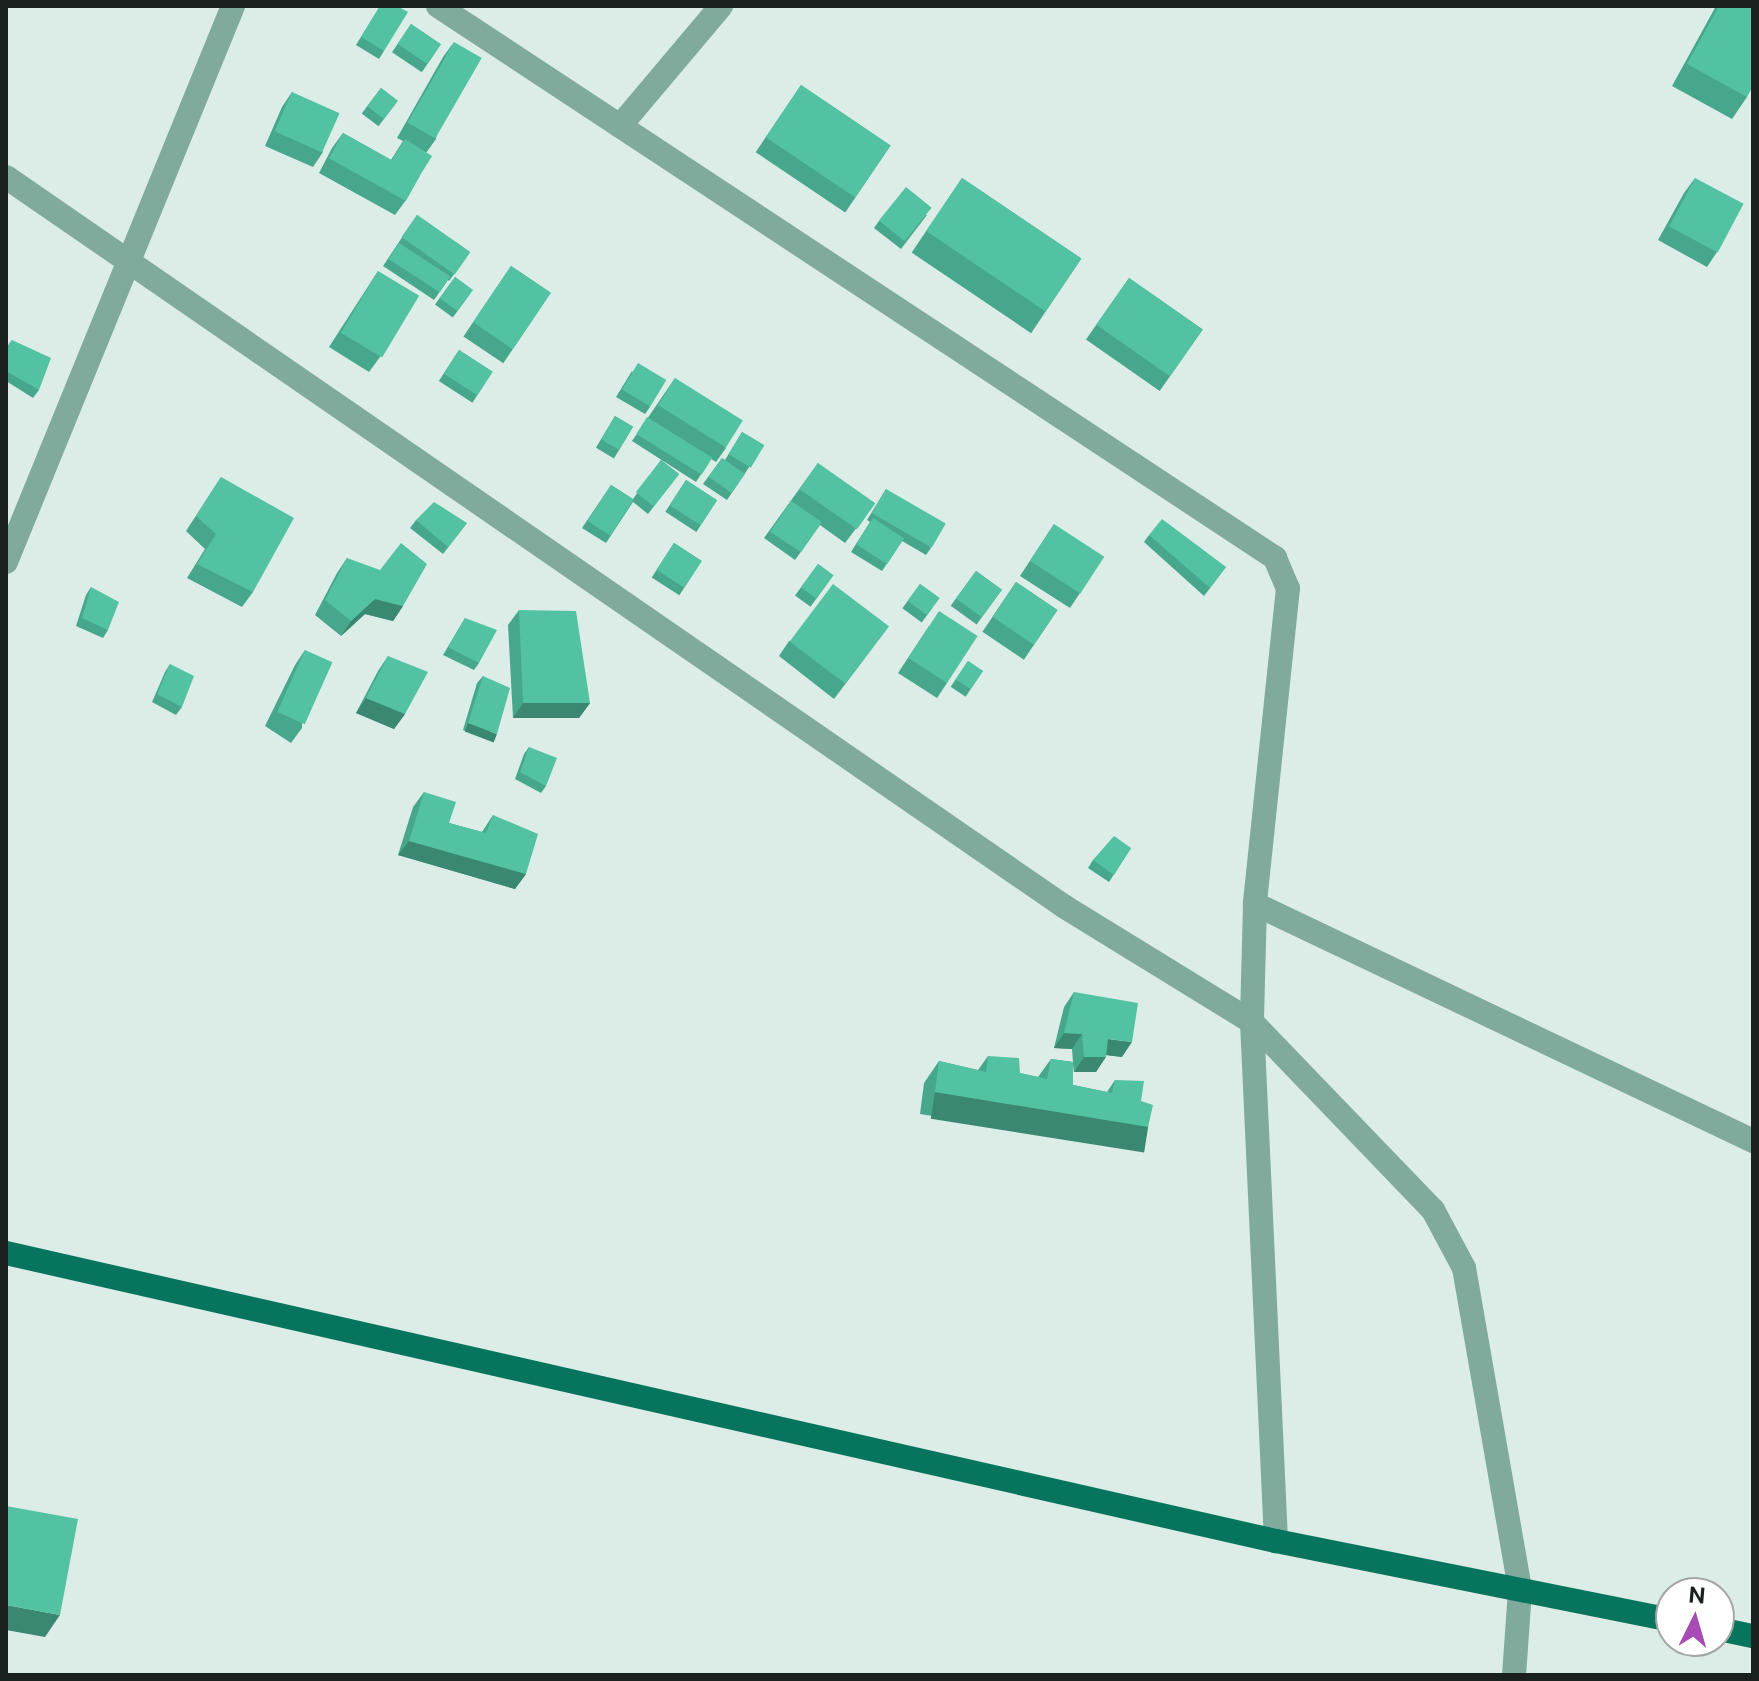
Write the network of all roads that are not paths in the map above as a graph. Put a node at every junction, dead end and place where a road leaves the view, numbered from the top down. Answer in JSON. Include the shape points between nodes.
{"nodes":[{"id":1,"x":233,"y":6,"type":"edge"},
{"id":2,"x":438,"y":6,"type":"edge"},
{"id":3,"x":721,"y":6,"type":"edge"},
{"id":4,"x":620,"y":126,"type":"junction"},
{"id":5,"x":6,"y":177,"type":"edge"},
{"id":6,"x":130,"y":265,"type":"junction"},
{"id":7,"x":6,"y":562,"type":"edge"},
{"id":8,"x":1255,"y":904,"type":"junction"},
{"id":9,"x":1252,"y":1022,"type":"junction"},
{"id":10,"x":1753,"y":1141,"type":"edge"},
{"id":11,"x":6,"y":1253,"type":"edge"},
{"id":12,"x":1276,"y":1541,"type":"junction"},
{"id":13,"x":1520,"y":1590,"type":"junction"},
{"id":14,"x":1655,"y":1617,"type":"edge"},
{"id":15,"x":1514,"y":1675,"type":"edge"}],
"edges":[{"from":1,"to":6,"type":"street"},
{"from":2,"to":4,"type":"street"},
{"from":3,"to":4,"type":"street"},
{"from":4,"to":8,"type":"street","via":[[1275,558],[1288,588]]},
{"from":5,"to":6,"type":"street"},
{"from":6,"to":7,"type":"street"},
{"from":6,"to":9,"type":"street","via":[[1065,907]]},
{"from":8,"to":9,"type":"street"},
{"from":8,"to":10,"type":"street"},
{"from":9,"to":12,"type":"street"},
{"from":9,"to":13,"type":"street","via":[[1433,1210],[1464,1268]]},
{"from":11,"to":12,"type":"main road"},
{"from":12,"to":13,"type":"main road"},
{"from":13,"to":14,"type":"main road"},
{"from":13,"to":15,"type":"street"}]}
